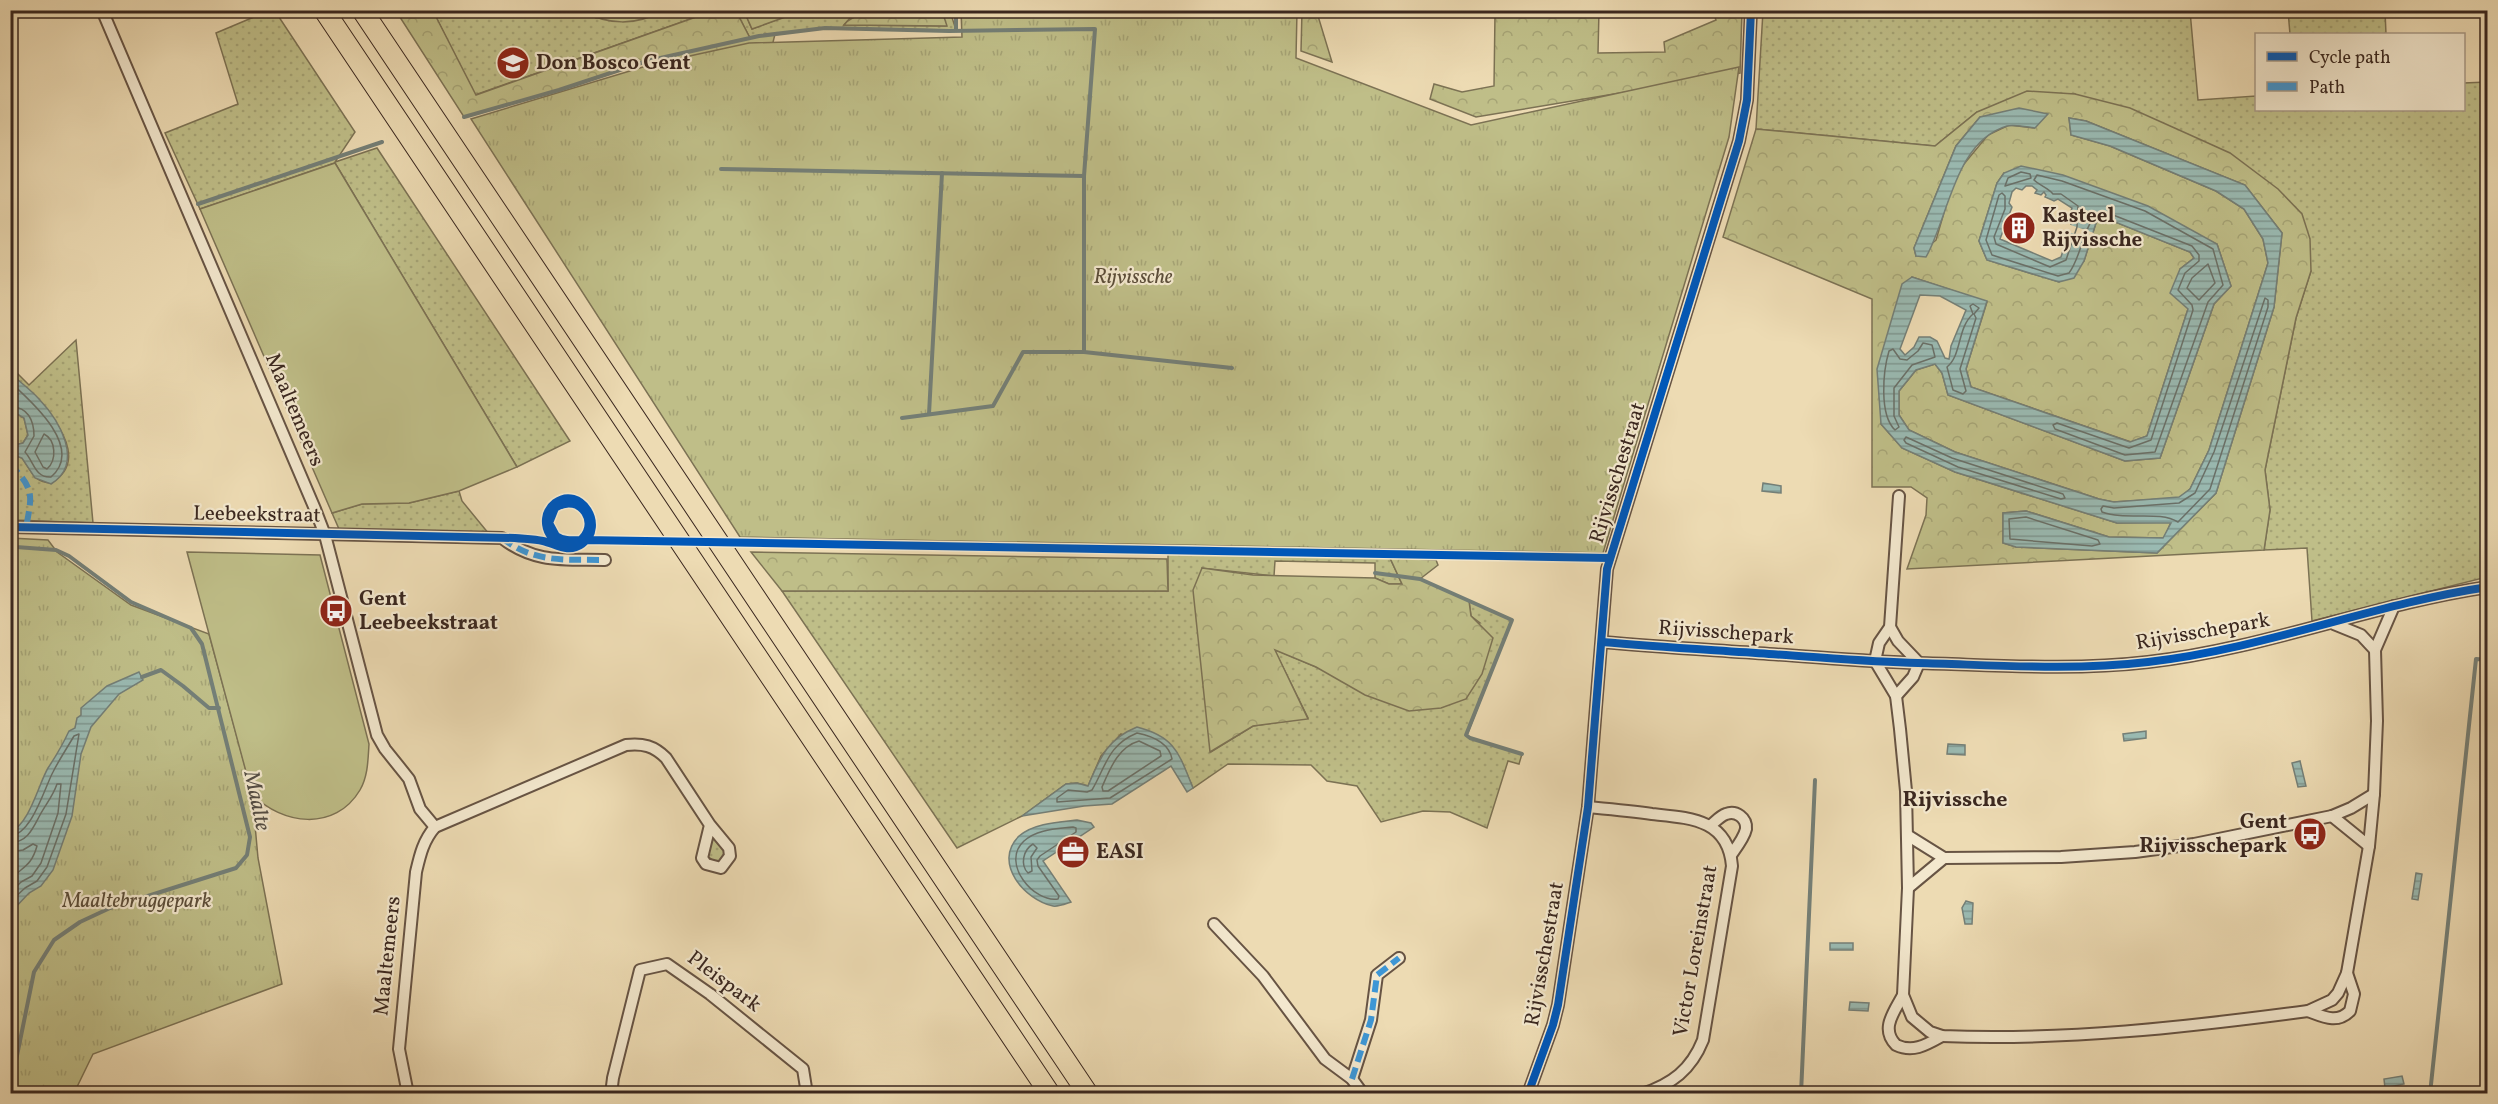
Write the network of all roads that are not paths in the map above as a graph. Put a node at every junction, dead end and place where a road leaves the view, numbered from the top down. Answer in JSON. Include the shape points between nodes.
{"nodes":[{"id":1,"x":102,"y":10,"type":"edge"},
{"id":2,"x":324,"y":10,"type":"edge"},
{"id":3,"x":362,"y":10,"type":"edge"},
{"id":4,"x":1751,"y":10,"type":"edge"},
{"id":5,"x":1899,"y":496,"type":"dead end"},
{"id":6,"x":10,"y":527,"type":"edge"},
{"id":7,"x":325,"y":535,"type":"junction"},
{"id":8,"x":605,"y":560,"type":"dead end"},
{"id":9,"x":2487,"y":586,"type":"edge"},
{"id":10,"x":2394,"y":606,"type":"junction"},
{"id":11,"x":2334,"y":624,"type":"junction"},
{"id":12,"x":1890,"y":627,"type":"junction"},
{"id":13,"x":1602,"y":642,"type":"junction"},
{"id":14,"x":2375,"y":650,"type":"junction"},
{"id":15,"x":1875,"y":661,"type":"junction"},
{"id":16,"x":1919,"y":663,"type":"junction"},
{"id":17,"x":1896,"y":696,"type":"junction"},
{"id":18,"x":2374,"y":794,"type":"junction"},
{"id":19,"x":1588,"y":807,"type":"junction"},
{"id":20,"x":2332,"y":816,"type":"junction"},
{"id":21,"x":710,"y":825,"type":"dead end"},
{"id":22,"x":1710,"y":826,"type":"junction"},
{"id":23,"x":435,"y":828,"type":"junction"},
{"id":24,"x":1907,"y":835,"type":"junction"},
{"id":25,"x":2369,"y":846,"type":"junction"},
{"id":26,"x":1731,"y":855,"type":"junction"},
{"id":27,"x":1944,"y":858,"type":"junction"},
{"id":28,"x":1908,"y":888,"type":"junction"},
{"id":29,"x":1214,"y":924,"type":"dead end"},
{"id":30,"x":1399,"y":958,"type":"dead end"},
{"id":31,"x":2347,"y":973,"type":"junction"},
{"id":32,"x":1904,"y":995,"type":"junction"},
{"id":33,"x":2308,"y":1011,"type":"junction"},
{"id":34,"x":1942,"y":1036,"type":"junction"},
{"id":35,"x":1352,"y":1078,"type":"junction"},
{"id":36,"x":807,"y":1093,"type":"edge"},
{"id":37,"x":408,"y":1094,"type":"edge"},
{"id":38,"x":611,"y":1094,"type":"edge"},
{"id":39,"x":1050,"y":1094,"type":"edge"},
{"id":40,"x":1089,"y":1094,"type":"edge"},
{"id":41,"x":1363,"y":1094,"type":"edge"},
{"id":42,"x":1528,"y":1094,"type":"edge"},
{"id":43,"x":1642,"y":1094,"type":"edge"}],
"edges":[{"from":1,"to":7,"type":"street","name":"Maaltemeers"},
{"from":2,"to":39,"type":"highway"},
{"from":3,"to":40,"type":"highway"},
{"from":4,"to":13,"type":"street","name":"Rijvisschestraat","via":[[1744,118],[1607,568]]},
{"from":5,"to":12,"type":"street"},
{"from":6,"to":7,"type":"street","name":"Leebeekstraat"},
{"from":7,"to":8,"type":"street","name":"Leebeekstraat","via":[[502,538],[534,557]]},
{"from":7,"to":23,"type":"street","name":"Maaltemeers","via":[[377,735],[409,779],[420,809]]},
{"from":9,"to":10,"type":"street","name":"Rijvisschepark"},
{"from":10,"to":11,"type":"street","name":"Rijvisschepark"},
{"from":10,"to":14,"type":"street"},
{"from":11,"to":14,"type":"street","via":[[2361,635]]},
{"from":11,"to":16,"type":"street","name":"Rijvisschepark","via":[[2226,650],[2147,663],[2048,668]]},
{"from":12,"to":15,"type":"street","via":[[1879,643]]},
{"from":12,"to":16,"type":"street"},
{"from":13,"to":15,"type":"street","name":"Rijvisschepark"},
{"from":13,"to":19,"type":"street","name":"Rijvisschestraat"},
{"from":14,"to":18,"type":"street"},
{"from":15,"to":16,"type":"street","name":"Rijvisschepark"},
{"from":15,"to":17,"type":"street"},
{"from":16,"to":17,"type":"street","via":[[1913,677]]},
{"from":17,"to":24,"type":"street"},
{"from":18,"to":20,"type":"street"},
{"from":18,"to":25,"type":"street"},
{"from":19,"to":22,"type":"street","via":[[1692,818]]},
{"from":19,"to":42,"type":"street","name":"Rijvisschestraat","via":[[1558,1005]]},
{"from":20,"to":25,"type":"street"},
{"from":20,"to":27,"type":"street","via":[[2135,852]]},
{"from":21,"to":23,"type":"street","via":[[666,758],[659,751],[638,744]]},
{"from":22,"to":26,"type":"street","name":"Victor Loreinstraat"},
{"from":22,"to":26,"type":"street","name":"Victor Loreinstraat","via":[[1730,813],[1743,819],[1745,833]]},
{"from":23,"to":37,"type":"street","name":"Maaltemeers","via":[[420,851],[414,883],[399,1049]]},
{"from":24,"to":27,"type":"street"},
{"from":24,"to":28,"type":"street"},
{"from":25,"to":31,"type":"street"},
{"from":26,"to":43,"type":"street","name":"Victor Loreinstraat","via":[[1703,1040],[1697,1055],[1676,1079]]},
{"from":27,"to":28,"type":"street"},
{"from":28,"to":32,"type":"street"},
{"from":29,"to":35,"type":"street","via":[[1263,976],[1325,1059]]},
{"from":30,"to":35,"type":"street","via":[[1377,975],[1371,1020]]},
{"from":31,"to":33,"type":"street","via":[[2332,1000]]},
{"from":31,"to":33,"type":"street","via":[[2354,994],[2350,1011],[2337,1019]]},
{"from":32,"to":34,"type":"street","via":[[1912,1017],[1930,1032]]},
{"from":32,"to":34,"type":"street","via":[[1888,1026],[1896,1045],[1923,1047]]},
{"from":33,"to":34,"type":"street","via":[[2133,1032]]},
{"from":35,"to":41,"type":"street"},
{"from":36,"to":38,"type":"street","name":"Pleispark","via":[[803,1069],[667,964],[640,970]]}]}
